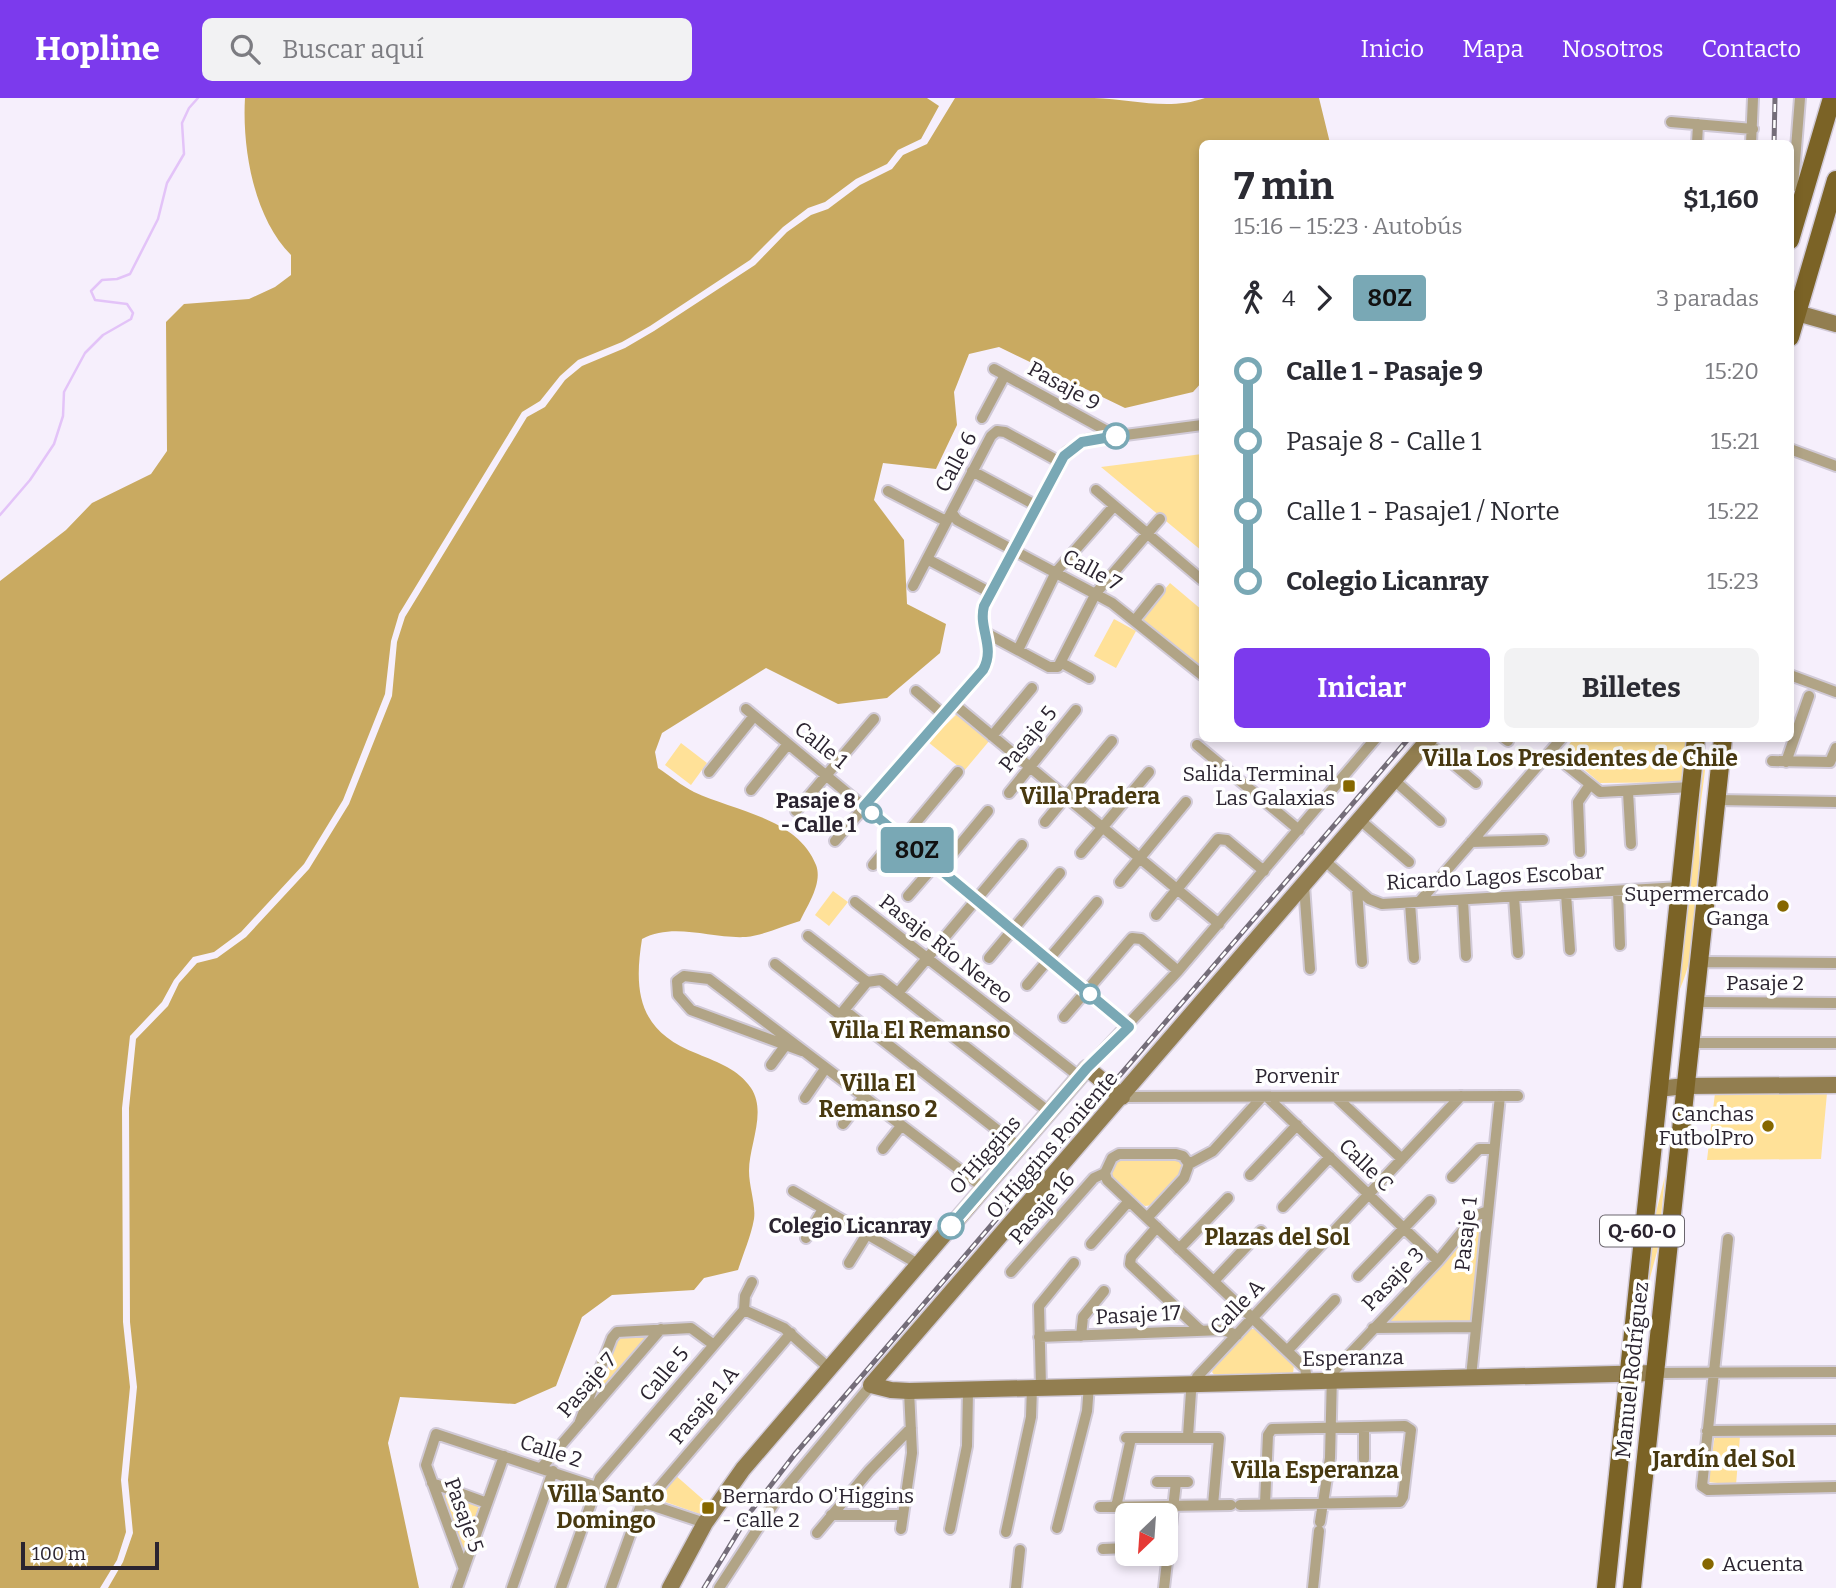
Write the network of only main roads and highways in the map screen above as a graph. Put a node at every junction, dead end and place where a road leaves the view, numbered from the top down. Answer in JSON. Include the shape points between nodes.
{"nodes":[{"id":1,"x":1832,"y":98,"type":"edge"},
{"id":2,"x":1836,"y":180,"type":"edge"},
{"id":3,"x":1794,"y":226,"type":"edge"},
{"id":4,"x":1794,"y":312,"type":"edge"},
{"id":5,"x":1723,"y":742,"type":"edge"},
{"id":6,"x":1695,"y":743,"type":"edge"},
{"id":7,"x":1720,"y":768,"type":"junction"},
{"id":8,"x":1606,"y":1588,"type":"edge"},
{"id":9,"x":1632,"y":1588,"type":"edge"}],
"edges":[{"from":1,"to":3,"type":"main road"},
{"from":2,"to":4,"type":"main road"},
{"from":5,"to":7,"type":"main road","name":"Manuel Rodríguez","number":"Q-60-O"},
{"from":6,"to":7,"type":"main road","via":[[1708,751]]},
{"from":6,"to":8,"type":"main road","name":"Manuel Rodríguez","number":"Q-60-O"},
{"from":7,"to":9,"type":"main road","name":"Manuel Rodríguez","number":"Q-60-O"}]}
